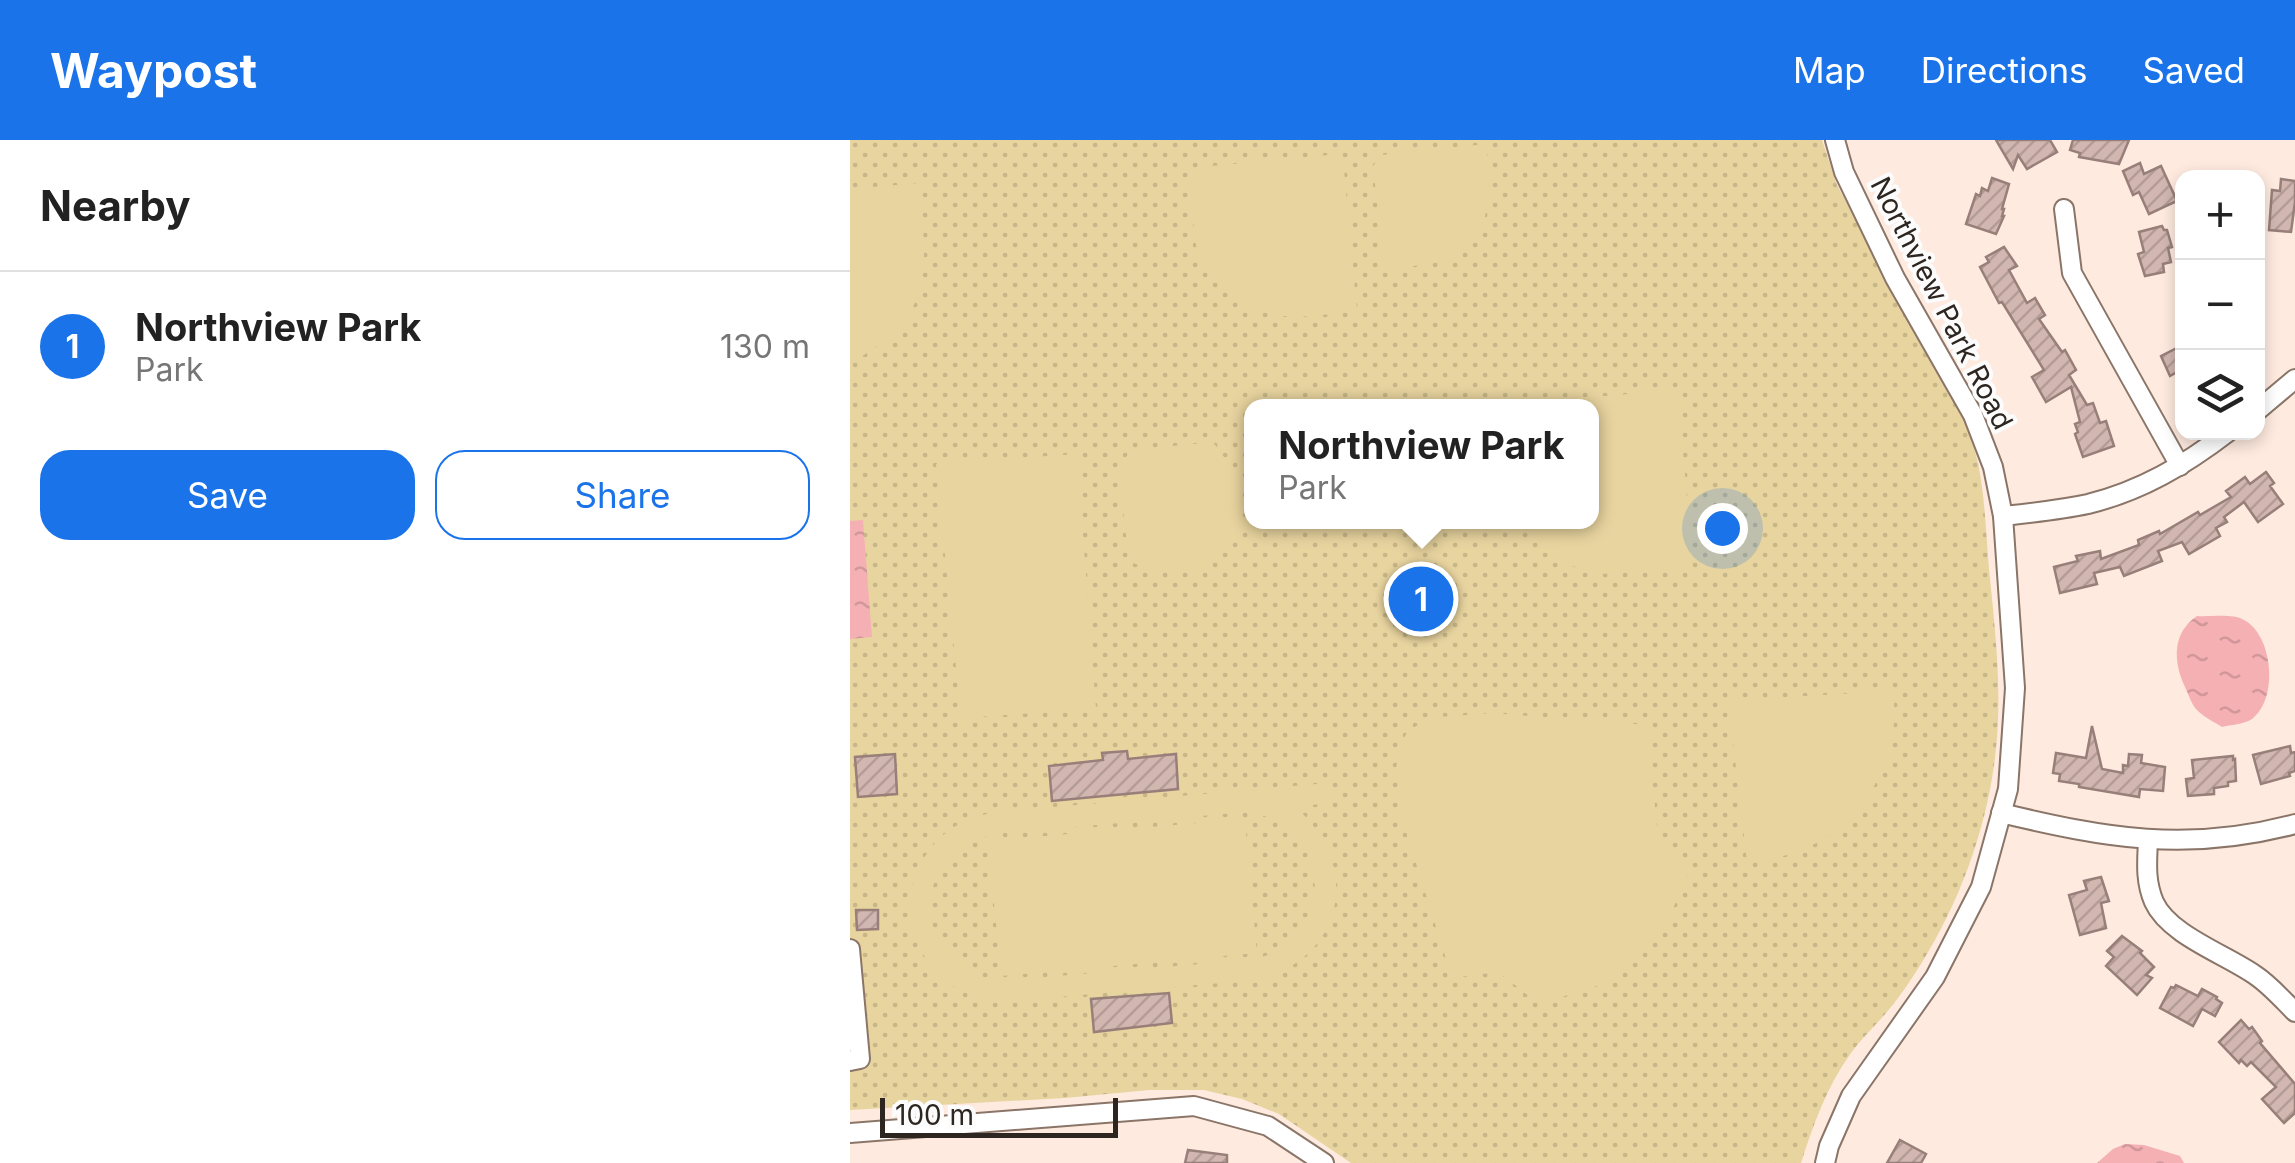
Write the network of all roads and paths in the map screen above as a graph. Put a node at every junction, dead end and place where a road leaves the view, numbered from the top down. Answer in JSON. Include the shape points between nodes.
{"nodes":[{"id":1,"x":1836,"y":140,"type":"edge"},
{"id":2,"x":2064,"y":209,"type":"dead end"},
{"id":3,"x":2295,"y":379,"type":"edge"},
{"id":4,"x":2265,"y":404,"type":"edge"},
{"id":5,"x":2217,"y":440,"type":"edge"},
{"id":6,"x":2180,"y":466,"type":"junction"},
{"id":7,"x":2002,"y":516,"type":"junction"},
{"id":8,"x":2000,"y":814,"type":"junction"},
{"id":9,"x":2295,"y":824,"type":"edge"},
{"id":10,"x":2148,"y":840,"type":"junction"},
{"id":11,"x":850,"y":949,"type":"edge"},
{"id":12,"x":2295,"y":1012,"type":"edge"},
{"id":13,"x":850,"y":1061,"type":"edge"},
{"id":14,"x":850,"y":1133,"type":"edge"},
{"id":15,"x":1324,"y":1163,"type":"edge"},
{"id":16,"x":1825,"y":1163,"type":"edge"}],
"edges":[{"from":1,"to":7,"type":"street","name":"Northview Park Road","via":[[1844,172],[1894,278],[1974,415],[1994,467]]},
{"from":2,"to":6,"type":"street","via":[[2072,273]]},
{"from":3,"to":4,"type":"street"},
{"from":5,"to":6,"type":"street"},
{"from":6,"to":7,"type":"street","via":[[2091,503]]},
{"from":7,"to":8,"type":"street","name":"Northview Park Road","via":[[2016,688]]},
{"from":8,"to":10,"type":"street"},
{"from":8,"to":16,"type":"street","name":"Northview Park Road","via":[[1981,886],[1936,977],[1851,1096]]},
{"from":9,"to":10,"type":"street","via":[[2213,839]]},
{"from":10,"to":12,"type":"street","via":[[2146,875],[2160,912],[2264,981]]},
{"from":11,"to":13,"type":"street","via":[[860,1059]]},
{"from":14,"to":15,"type":"street","via":[[1194,1106],[1268,1126]]}]}
